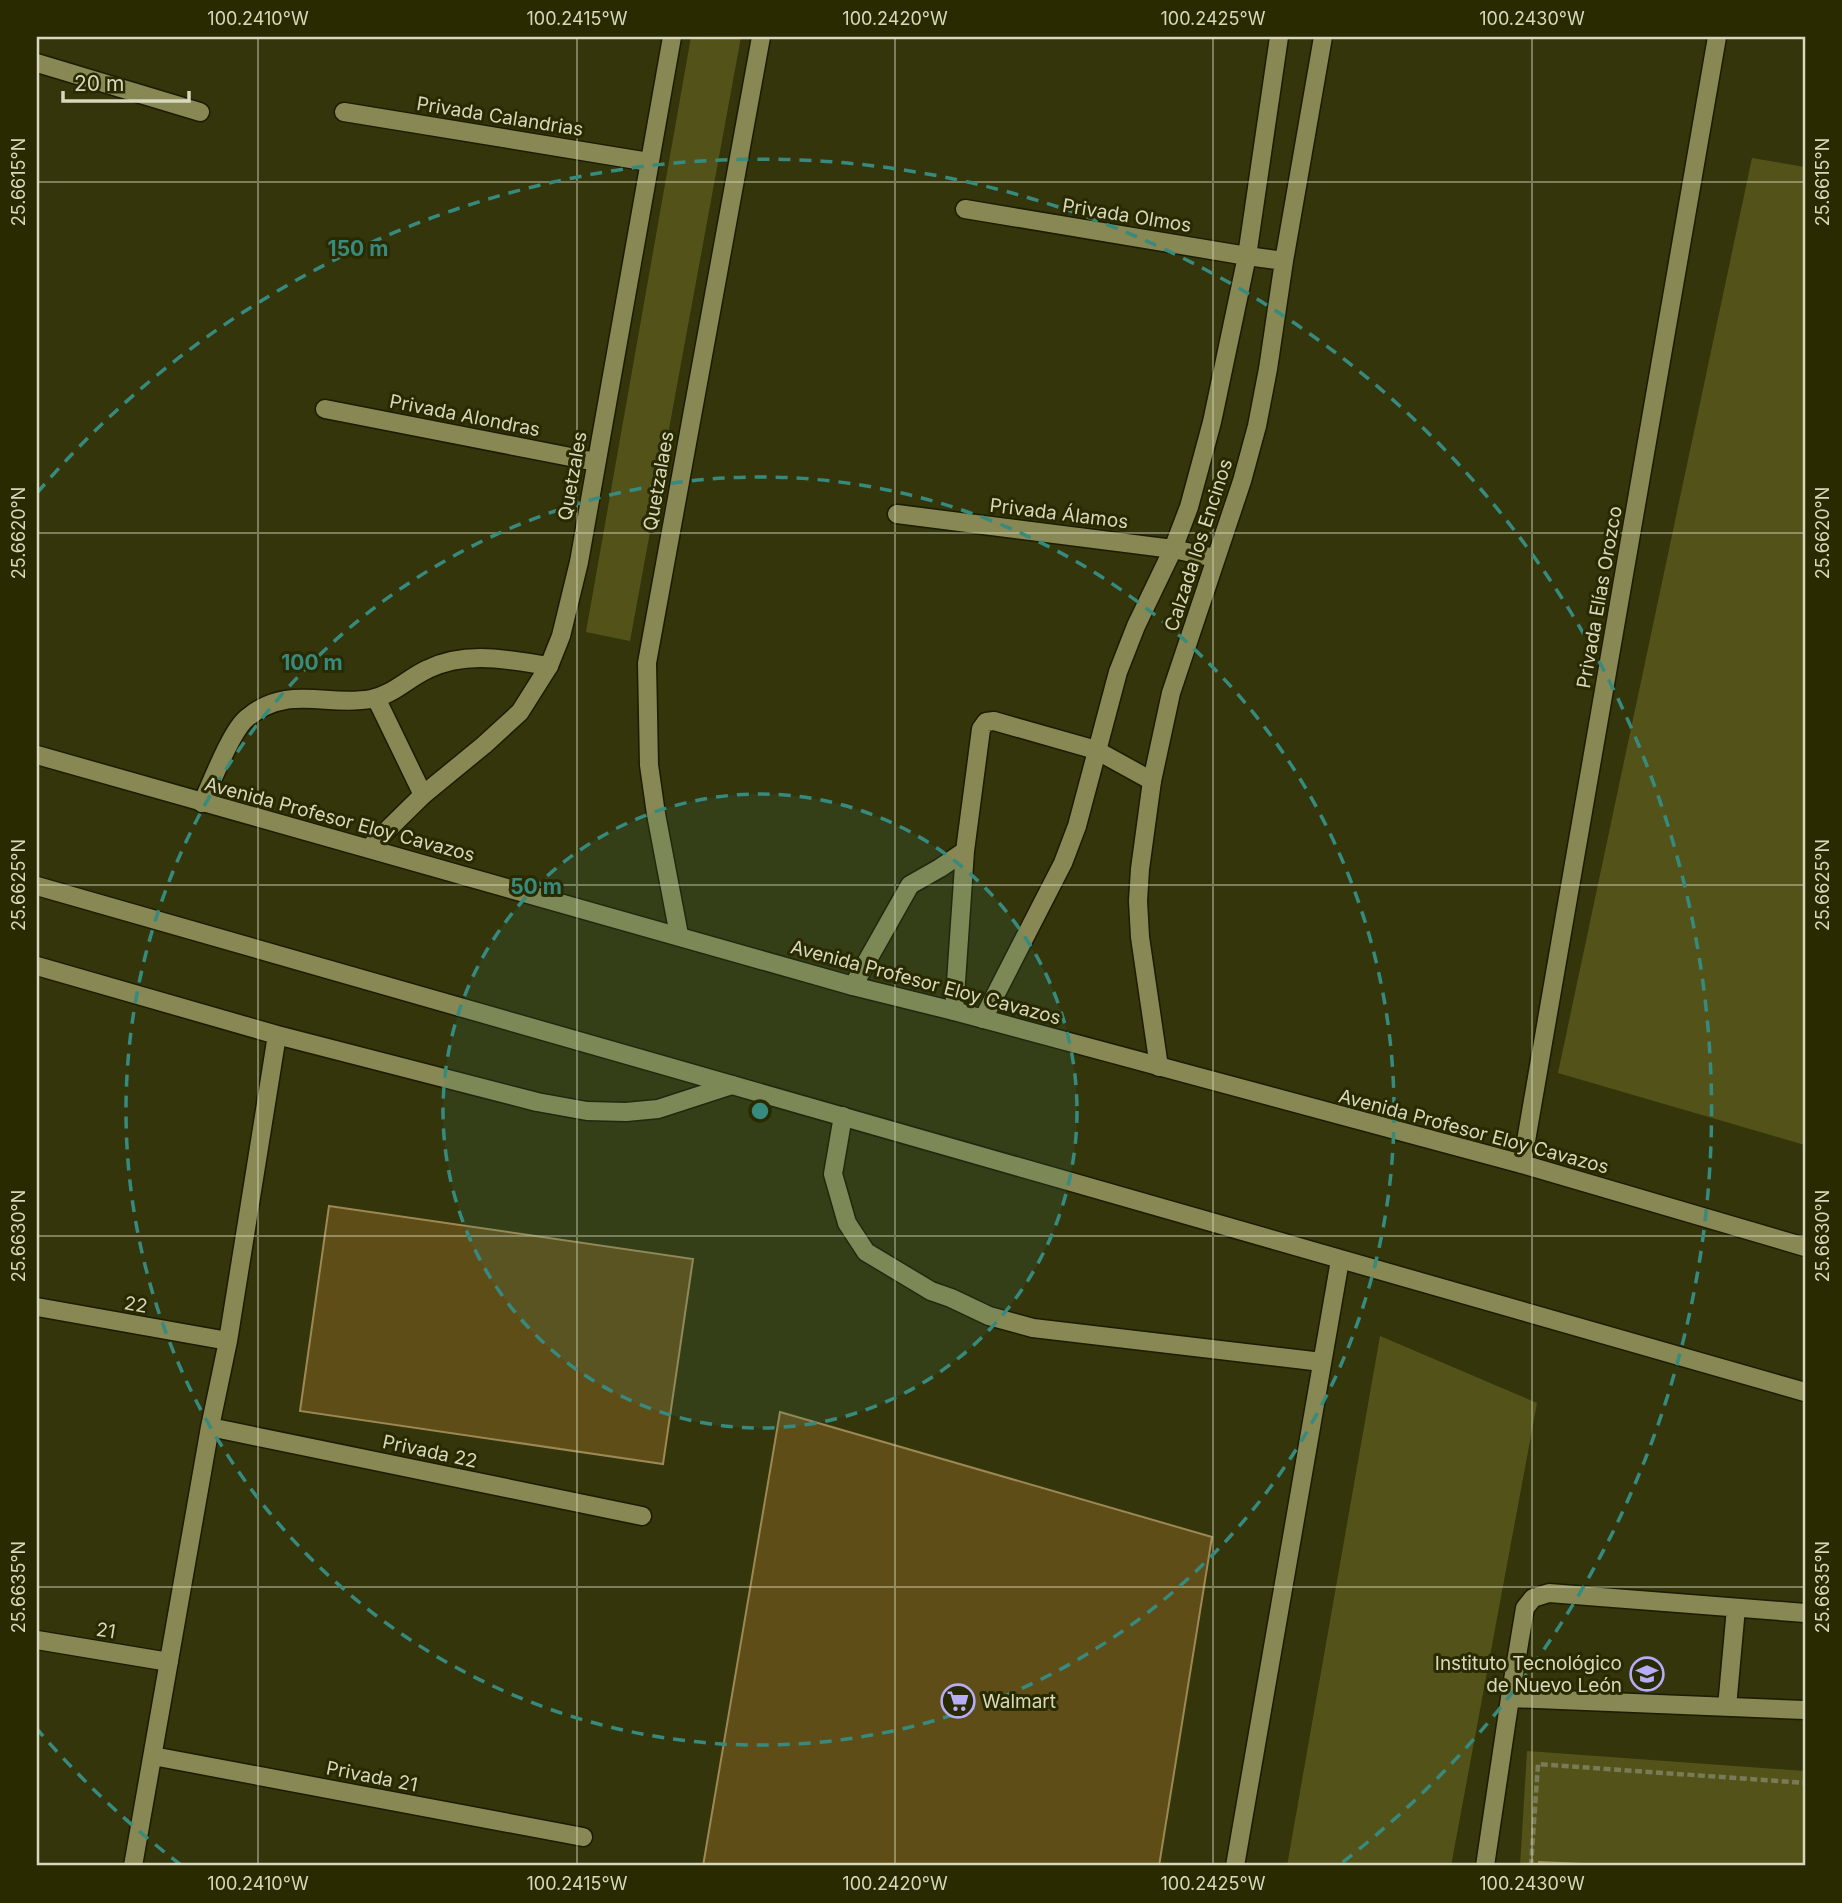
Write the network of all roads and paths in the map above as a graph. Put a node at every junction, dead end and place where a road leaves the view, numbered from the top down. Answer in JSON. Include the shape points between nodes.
{"nodes":[{"id":1,"x":672,"y":37,"type":"edge"},
{"id":2,"x":761,"y":37,"type":"edge"},
{"id":3,"x":1279,"y":37,"type":"edge"},
{"id":4,"x":1323,"y":37,"type":"edge"},
{"id":5,"x":1717,"y":37,"type":"edge"},
{"id":6,"x":37,"y":62,"type":"edge"},
{"id":7,"x":200,"y":112,"type":"dead end"},
{"id":8,"x":344,"y":112,"type":"dead end"},
{"id":9,"x":649,"y":162,"type":"junction"},
{"id":10,"x":965,"y":209,"type":"dead end"},
{"id":11,"x":1247,"y":256,"type":"junction"},
{"id":12,"x":1283,"y":261,"type":"junction"},
{"id":13,"x":325,"y":409,"type":"dead end"},
{"id":14,"x":596,"y":462,"type":"junction"},
{"id":15,"x":897,"y":514,"type":"dead end"},
{"id":16,"x":1173,"y":549,"type":"junction"},
{"id":17,"x":1215,"y":558,"type":"junction"},
{"id":18,"x":549,"y":666,"type":"junction"},
{"id":19,"x":376,"y":698,"type":"junction"},
{"id":20,"x":1096,"y":750,"type":"junction"},
{"id":21,"x":37,"y":755,"type":"edge"},
{"id":22,"x":1152,"y":781,"type":"junction"},
{"id":23,"x":423,"y":795,"type":"junction"},
{"id":24,"x":202,"y":803,"type":"junction"},
{"id":25,"x":369,"y":848,"type":"junction"},
{"id":26,"x":965,"y":851,"type":"junction"},
{"id":27,"x":37,"y":886,"type":"edge"},
{"id":28,"x":679,"y":935,"type":"junction"},
{"id":29,"x":37,"y":966,"type":"edge"},
{"id":30,"x":853,"y":986,"type":"junction"},
{"id":31,"x":954,"y":1011,"type":"junction"},
{"id":32,"x":983,"y":1020,"type":"junction"},
{"id":33,"x":277,"y":1035,"type":"junction"},
{"id":34,"x":1159,"y":1067,"type":"junction"},
{"id":35,"x":732,"y":1085,"type":"junction"},
{"id":36,"x":843,"y":1116,"type":"junction"},
{"id":37,"x":1522,"y":1164,"type":"junction"},
{"id":38,"x":1805,"y":1247,"type":"edge"},
{"id":39,"x":1340,"y":1260,"type":"junction"},
{"id":40,"x":37,"y":1307,"type":"edge"},
{"id":41,"x":228,"y":1341,"type":"junction"},
{"id":42,"x":1322,"y":1362,"type":"junction"},
{"id":43,"x":1805,"y":1392,"type":"edge"},
{"id":44,"x":210,"y":1427,"type":"junction"},
{"id":45,"x":642,"y":1516,"type":"dead end"},
{"id":46,"x":1736,"y":1608,"type":"junction"},
{"id":47,"x":1805,"y":1613,"type":"edge"},
{"id":48,"x":37,"y":1640,"type":"edge"},
{"id":49,"x":169,"y":1662,"type":"junction"},
{"id":50,"x":1510,"y":1698,"type":"junction"},
{"id":51,"x":1727,"y":1707,"type":"junction"},
{"id":52,"x":1805,"y":1710,"type":"edge"},
{"id":53,"x":153,"y":1756,"type":"junction"},
{"id":54,"x":1805,"y":1783,"type":"edge"},
{"id":55,"x":583,"y":1837,"type":"dead end"},
{"id":56,"x":133,"y":1866,"type":"edge"},
{"id":57,"x":1235,"y":1866,"type":"edge"},
{"id":58,"x":1485,"y":1866,"type":"edge"},
{"id":59,"x":1531,"y":1866,"type":"edge"}],
"edges":[{"from":1,"to":9,"type":"street","name":"Quetzales"},
{"from":2,"to":28,"type":"street","name":"Quetzalaes","via":[[647,663],[649,765]]},
{"from":3,"to":11,"type":"street","name":"Calzada los Encinos"},
{"from":4,"to":12,"type":"street","name":"Calzada los Encinos"},
{"from":5,"to":37,"type":"street","name":"Privada Elías Orozco"},
{"from":6,"to":7,"type":"street"},
{"from":8,"to":9,"type":"street","name":"Privada Calandrias"},
{"from":9,"to":14,"type":"street","name":"Quetzales"},
{"from":10,"to":11,"type":"street","name":"Privada Olmos"},
{"from":11,"to":12,"type":"street","name":"Privada Olmos"},
{"from":11,"to":16,"type":"street","name":"Calzada los Encinos","via":[[1209,433]]},
{"from":12,"to":17,"type":"street","name":"Calzada los Encinos","via":[[1257,426]]},
{"from":13,"to":14,"type":"street","name":"Privada Alondras"},
{"from":14,"to":18,"type":"street","name":"Quetzales","via":[[579,562]]},
{"from":15,"to":16,"type":"street","name":"Privada Álamos"},
{"from":16,"to":17,"type":"street","name":"Privada Álamos"},
{"from":16,"to":20,"type":"street","name":"Calzada los Encinos","via":[[1118,672]]},
{"from":17,"to":22,"type":"street","name":"Calzada los Encinos","via":[[1171,693]]},
{"from":18,"to":19,"type":"street","via":[[488,657],[456,660],[428,668]]},
{"from":18,"to":23,"type":"street","name":"Quetzales","via":[[520,712]]},
{"from":19,"to":23,"type":"street"},
{"from":19,"to":24,"type":"street","via":[[295,698],[264,705],[245,719],[235,734]]},
{"from":20,"to":22,"type":"street"},
{"from":20,"to":26,"type":"street","via":[[986,722],[981,729]]},
{"from":20,"to":32,"type":"street","name":"Calzada los Encinos","via":[[1063,863]]},
{"from":21,"to":24,"type":"street","name":"Avenida Profesor Eloy Cavazos"},
{"from":22,"to":34,"type":"street","name":"Calzada los Encinos","via":[[1138,901]]},
{"from":23,"to":25,"type":"street","name":"Quetzales"},
{"from":24,"to":25,"type":"street","name":"Avenida Profesor Eloy Cavazos"},
{"from":25,"to":28,"type":"street","name":"Avenida Profesor Eloy Cavazos"},
{"from":26,"to":30,"type":"street","via":[[910,885]]},
{"from":26,"to":31,"type":"street"},
{"from":27,"to":35,"type":"street"},
{"from":28,"to":30,"type":"street","name":"Avenida Profesor Eloy Cavazos"},
{"from":29,"to":33,"type":"street"},
{"from":30,"to":31,"type":"street","name":"Avenida Profesor Eloy Cavazos"},
{"from":31,"to":32,"type":"street","name":"Avenida Profesor Eloy Cavazos"},
{"from":32,"to":34,"type":"street","name":"Avenida Profesor Eloy Cavazos"},
{"from":33,"to":35,"type":"street","via":[[587,1111],[658,1109]]},
{"from":33,"to":41,"type":"street"},
{"from":34,"to":37,"type":"street","name":"Avenida Profesor Eloy Cavazos"},
{"from":35,"to":36,"type":"street"},
{"from":36,"to":39,"type":"street"},
{"from":36,"to":42,"type":"street","via":[[833,1174],[847,1223],[866,1252],[931,1291],[989,1316],[1033,1328]]},
{"from":37,"to":38,"type":"street","name":"Avenida Profesor Eloy Cavazos"},
{"from":39,"to":42,"type":"street"},
{"from":39,"to":43,"type":"street"},
{"from":40,"to":41,"type":"street","name":"22"},
{"from":41,"to":44,"type":"street"},
{"from":42,"to":57,"type":"street"},
{"from":44,"to":45,"type":"street","name":"Privada 22"},
{"from":44,"to":49,"type":"street"},
{"from":46,"to":47,"type":"street"},
{"from":46,"to":50,"type":"street","via":[[1549,1594],[1533,1598],[1525,1608]]},
{"from":46,"to":51,"type":"street"},
{"from":48,"to":49,"type":"street","name":"21"},
{"from":49,"to":53,"type":"street"},
{"from":50,"to":51,"type":"street"},
{"from":50,"to":58,"type":"street"},
{"from":51,"to":52,"type":"street"},
{"from":53,"to":55,"type":"street","name":"Privada 21"},
{"from":53,"to":56,"type":"street"},
{"from":54,"to":59,"type":"path","via":[[1538,1764]]}]}
